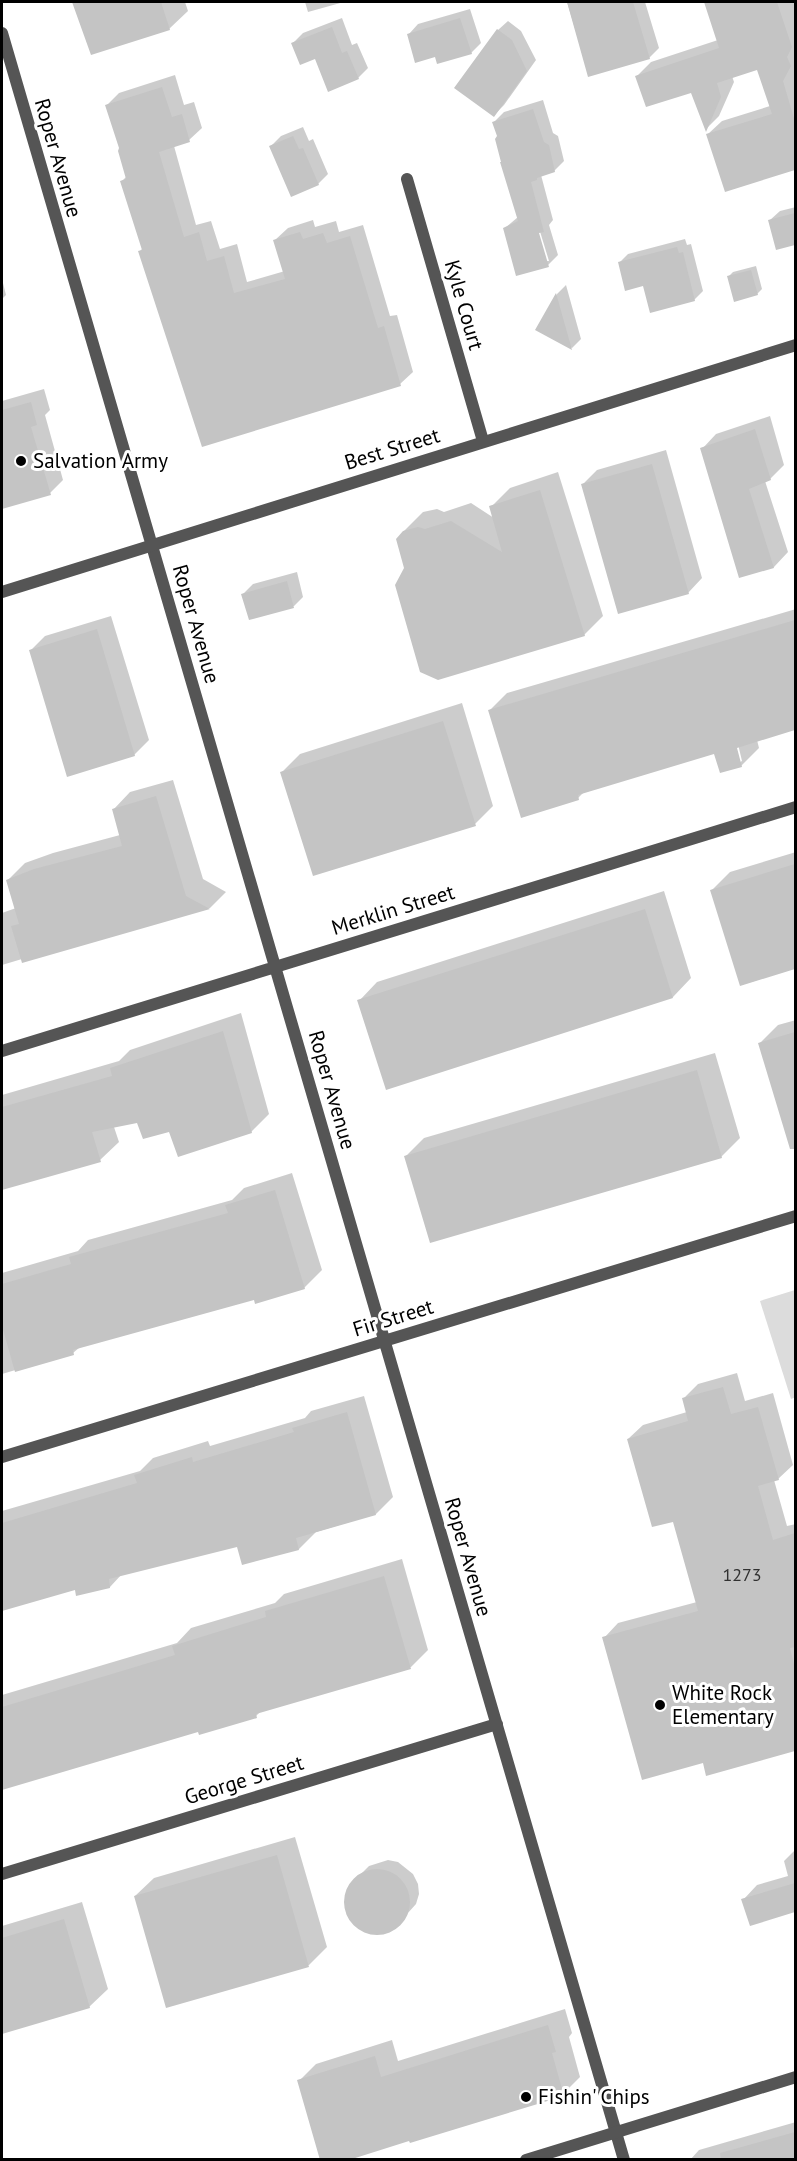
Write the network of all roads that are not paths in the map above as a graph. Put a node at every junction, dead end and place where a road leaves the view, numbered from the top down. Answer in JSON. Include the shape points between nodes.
{"nodes":[{"id":1,"x":2,"y":33,"type":"edge"},
{"id":2,"x":407,"y":179,"type":"dead end"},
{"id":3,"x":795,"y":345,"type":"edge"},
{"id":4,"x":483,"y":441,"type":"junction"},
{"id":5,"x":152,"y":545,"type":"junction"},
{"id":6,"x":2,"y":592,"type":"edge"},
{"id":7,"x":795,"y":807,"type":"edge"},
{"id":8,"x":276,"y":967,"type":"junction"},
{"id":9,"x":2,"y":1051,"type":"edge"},
{"id":10,"x":795,"y":1216,"type":"edge"},
{"id":11,"x":385,"y":1340,"type":"junction"},
{"id":12,"x":2,"y":1457,"type":"edge"},
{"id":13,"x":497,"y":1724,"type":"junction"},
{"id":14,"x":2,"y":1874,"type":"edge"},
{"id":15,"x":795,"y":2077,"type":"edge"},
{"id":16,"x":616,"y":2132,"type":"junction"},
{"id":17,"x":526,"y":2160,"type":"edge"},
{"id":18,"x":624,"y":2160,"type":"edge"}],
"edges":[{"from":1,"to":5,"type":"street","name":"Roper Avenue"},
{"from":2,"to":4,"type":"street","name":"Kyle Court"},
{"from":3,"to":4,"type":"street","name":"Best Street"},
{"from":4,"to":5,"type":"street","name":"Best Street"},
{"from":5,"to":6,"type":"street","name":"Best Street"},
{"from":5,"to":8,"type":"street","name":"Roper Avenue"},
{"from":7,"to":8,"type":"street","name":"Merklin Street"},
{"from":8,"to":9,"type":"street","name":"Merklin Street"},
{"from":8,"to":11,"type":"street","name":"Roper Avenue"},
{"from":10,"to":11,"type":"street","name":"Fir Street"},
{"from":11,"to":12,"type":"street","name":"Fir Street"},
{"from":11,"to":13,"type":"street","name":"Roper Avenue"},
{"from":13,"to":14,"type":"street","name":"George Street"},
{"from":13,"to":16,"type":"street","name":"Roper Avenue"},
{"from":15,"to":16,"type":"street"},
{"from":16,"to":17,"type":"street"},
{"from":16,"to":18,"type":"street","name":"Roper Avenue"}]}
